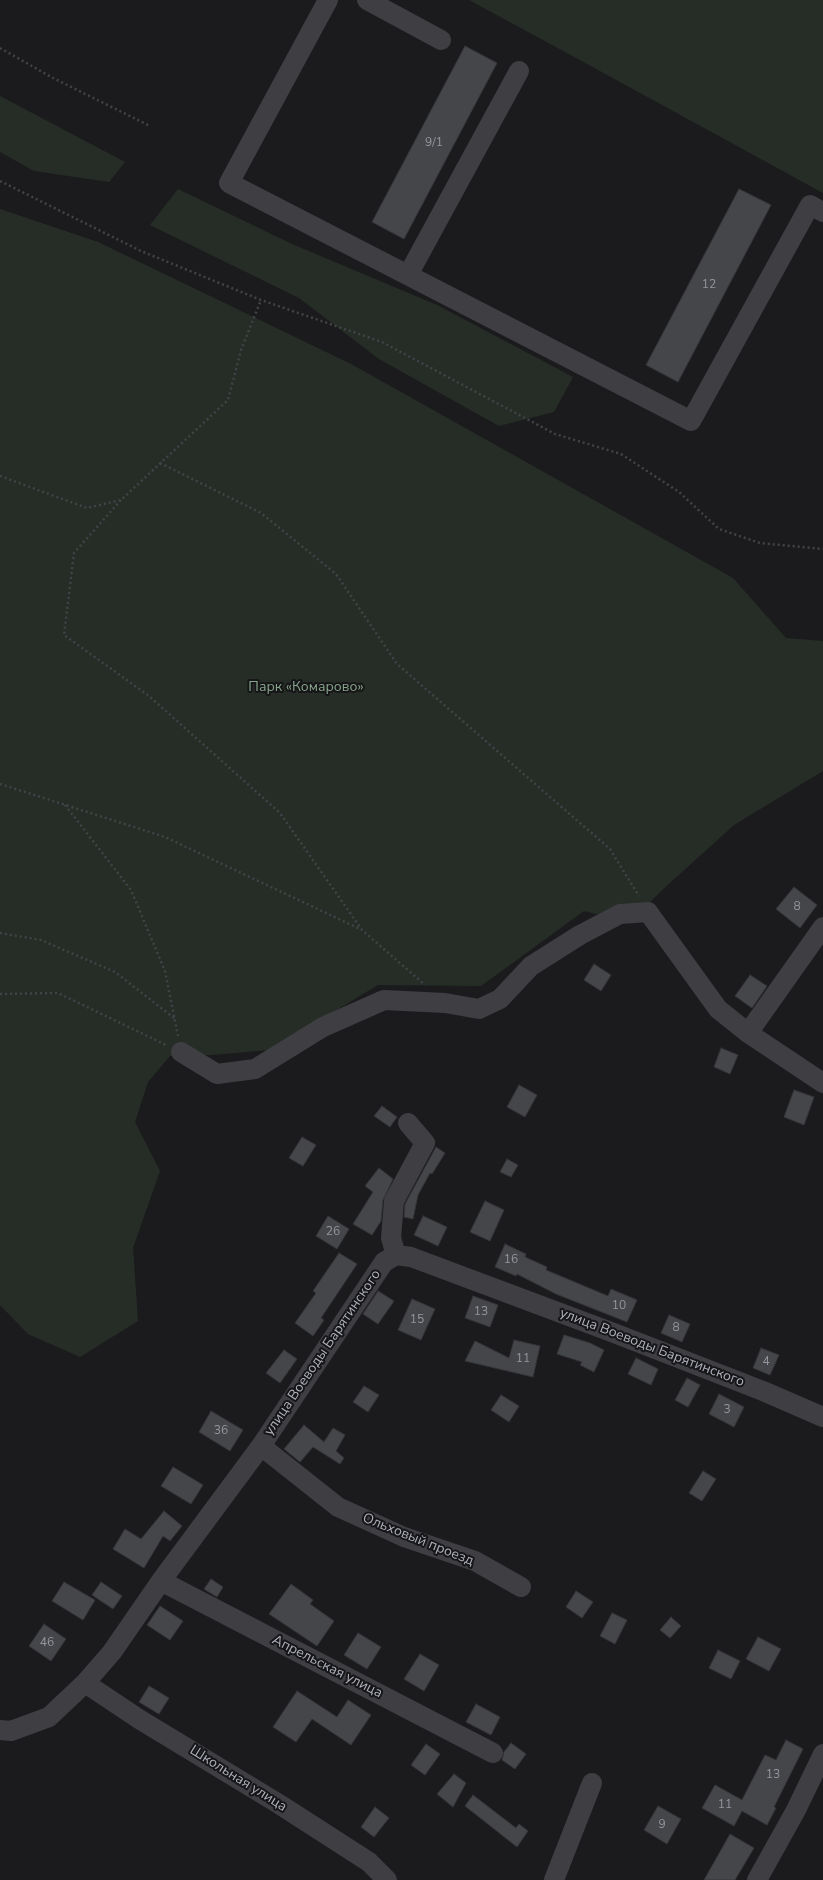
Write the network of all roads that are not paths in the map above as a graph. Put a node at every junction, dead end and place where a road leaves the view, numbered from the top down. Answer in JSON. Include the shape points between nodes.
{"nodes":[{"id":1,"x":328,"y":0,"type":"edge"},
{"id":2,"x":367,"y":0,"type":"edge"},
{"id":3,"x":440,"y":40,"type":"dead end"},
{"id":4,"x":519,"y":71,"type":"dead end"},
{"id":5,"x":817,"y":208,"type":"edge"},
{"id":6,"x":408,"y":275,"type":"junction"},
{"id":7,"x":823,"y":928,"type":"edge"},
{"id":8,"x":748,"y":1033,"type":"junction"},
{"id":9,"x":181,"y":1052,"type":"road end"},
{"id":10,"x":823,"y":1083,"type":"edge"},
{"id":11,"x":408,"y":1123,"type":"dead end"},
{"id":12,"x":396,"y":1255,"type":"junction"},
{"id":13,"x":823,"y":1417,"type":"edge"},
{"id":14,"x":261,"y":1446,"type":"junction"},
{"id":15,"x":161,"y":1581,"type":"junction"},
{"id":16,"x":521,"y":1587,"type":"dead end"},
{"id":17,"x":85,"y":1683,"type":"junction"},
{"id":18,"x":0,"y":1730,"type":"edge"},
{"id":19,"x":493,"y":1753,"type":"dead end"},
{"id":20,"x":823,"y":1754,"type":"edge"},
{"id":21,"x":592,"y":1783,"type":"dead end"},
{"id":22,"x":387,"y":1880,"type":"edge"},
{"id":23,"x":554,"y":1880,"type":"edge"},
{"id":24,"x":757,"y":1880,"type":"edge"}],
"edges":[{"from":1,"to":6,"type":"street","via":[[229,183]]},
{"from":2,"to":3,"type":"street"},
{"from":4,"to":6,"type":"street"},
{"from":5,"to":6,"type":"street","via":[[691,421]]},
{"from":7,"to":8,"type":"street"},
{"from":8,"to":9,"type":"street","via":[[718,1009],[653,919],[620,914],[580,935],[531,966],[500,999],[479,1009],[445,1003],[384,1000],[323,1027],[255,1069],[217,1074]]},
{"from":8,"to":10,"type":"street"},
{"from":11,"to":12,"type":"street","via":[[425,1143],[394,1201],[391,1238]]},
{"from":12,"to":13,"type":"street","name":"улица Воеводы Барятинского","via":[[411,1257],[614,1333]]},
{"from":12,"to":14,"type":"street","name":"улица Воеводы Барятинского","via":[[384,1262]]},
{"from":14,"to":15,"type":"street","name":"улица Воеводы Барятинского"},
{"from":14,"to":16,"type":"street","name":"Ольховый проезд","via":[[338,1507],[404,1536],[475,1561]]},
{"from":15,"to":17,"type":"street","name":"улица Воеводы Барятинского","via":[[112,1652]]},
{"from":15,"to":19,"type":"street","name":"Апрельская улица"},
{"from":17,"to":18,"type":"street","name":"улица Воеводы Барятинского","via":[[49,1717],[12,1730]]},
{"from":17,"to":22,"type":"street","name":"Школьная улица","via":[[369,1862]]},
{"from":20,"to":24,"type":"street","via":[[796,1810]]},
{"from":21,"to":23,"type":"street"}]}
